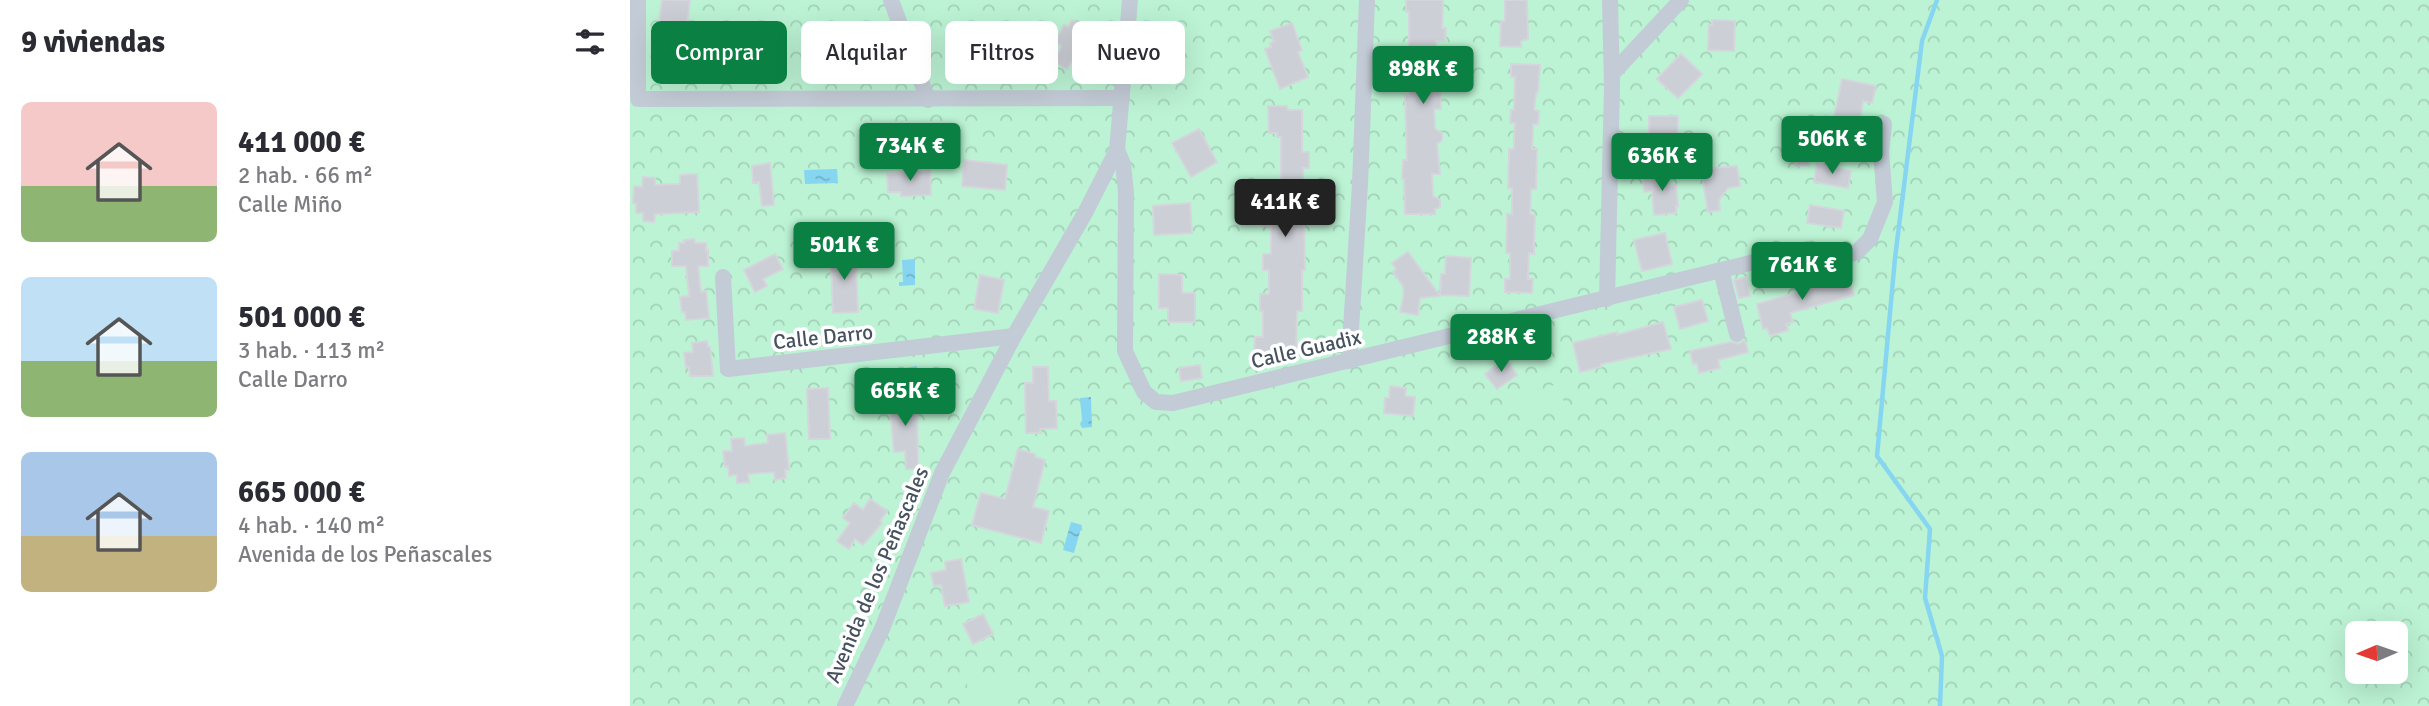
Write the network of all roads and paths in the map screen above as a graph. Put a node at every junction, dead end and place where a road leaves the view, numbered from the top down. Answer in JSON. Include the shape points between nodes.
{"nodes":[{"id":1,"x":891,"y":0,"type":"edge"},
{"id":2,"x":1130,"y":0,"type":"edge"},
{"id":3,"x":1367,"y":0,"type":"edge"},
{"id":4,"x":1611,"y":0,"type":"edge"},
{"id":5,"x":1681,"y":0,"type":"edge"},
{"id":6,"x":635,"y":10,"type":"edge"},
{"id":7,"x":1612,"y":74,"type":"junction"},
{"id":8,"x":1122,"y":98,"type":"junction"},
{"id":9,"x":928,"y":100,"type":"junction"},
{"id":10,"x":1884,"y":124,"type":"dead end"},
{"id":11,"x":1117,"y":150,"type":"junction"},
{"id":12,"x":1721,"y":270,"type":"junction"},
{"id":13,"x":723,"y":277,"type":"dead end"},
{"id":14,"x":1607,"y":299,"type":"junction"},
{"id":15,"x":1737,"y":334,"type":"dead end"},
{"id":16,"x":1014,"y":336,"type":"junction"},
{"id":17,"x":1349,"y":361,"type":"junction"},
{"id":18,"x":845,"y":706,"type":"edge"}],
"edges":[{"from":1,"to":9,"type":"street"},
{"from":2,"to":8,"type":"street","name":"Avenida de los Peñascales"},
{"from":3,"to":17,"type":"street"},
{"from":4,"to":7,"type":"street"},
{"from":5,"to":7,"type":"street"},
{"from":6,"to":9,"type":"street","via":[[638,100]]},
{"from":7,"to":14,"type":"street"},
{"from":8,"to":9,"type":"street"},
{"from":8,"to":11,"type":"street","name":"Avenida de los Peñascales"},
{"from":10,"to":12,"type":"street","name":"Calle Guadix","via":[[1885,202],[1870,239],[1857,252],[1840,257],[1808,249]]},
{"from":11,"to":16,"type":"street","name":"Avenida de los Peñascales"},
{"from":11,"to":17,"type":"street","name":"Calle Guadix","via":[[1126,193],[1125,351],[1144,392],[1156,402],[1173,403]]},
{"from":12,"to":14,"type":"street","name":"Calle Guadix"},
{"from":12,"to":15,"type":"street"},
{"from":13,"to":16,"type":"street","name":"Calle Darro","via":[[728,369]]},
{"from":14,"to":17,"type":"street","name":"Calle Guadix"},
{"from":16,"to":18,"type":"street","name":"Avenida de los Peñascales","via":[[942,473],[882,629]]}]}
